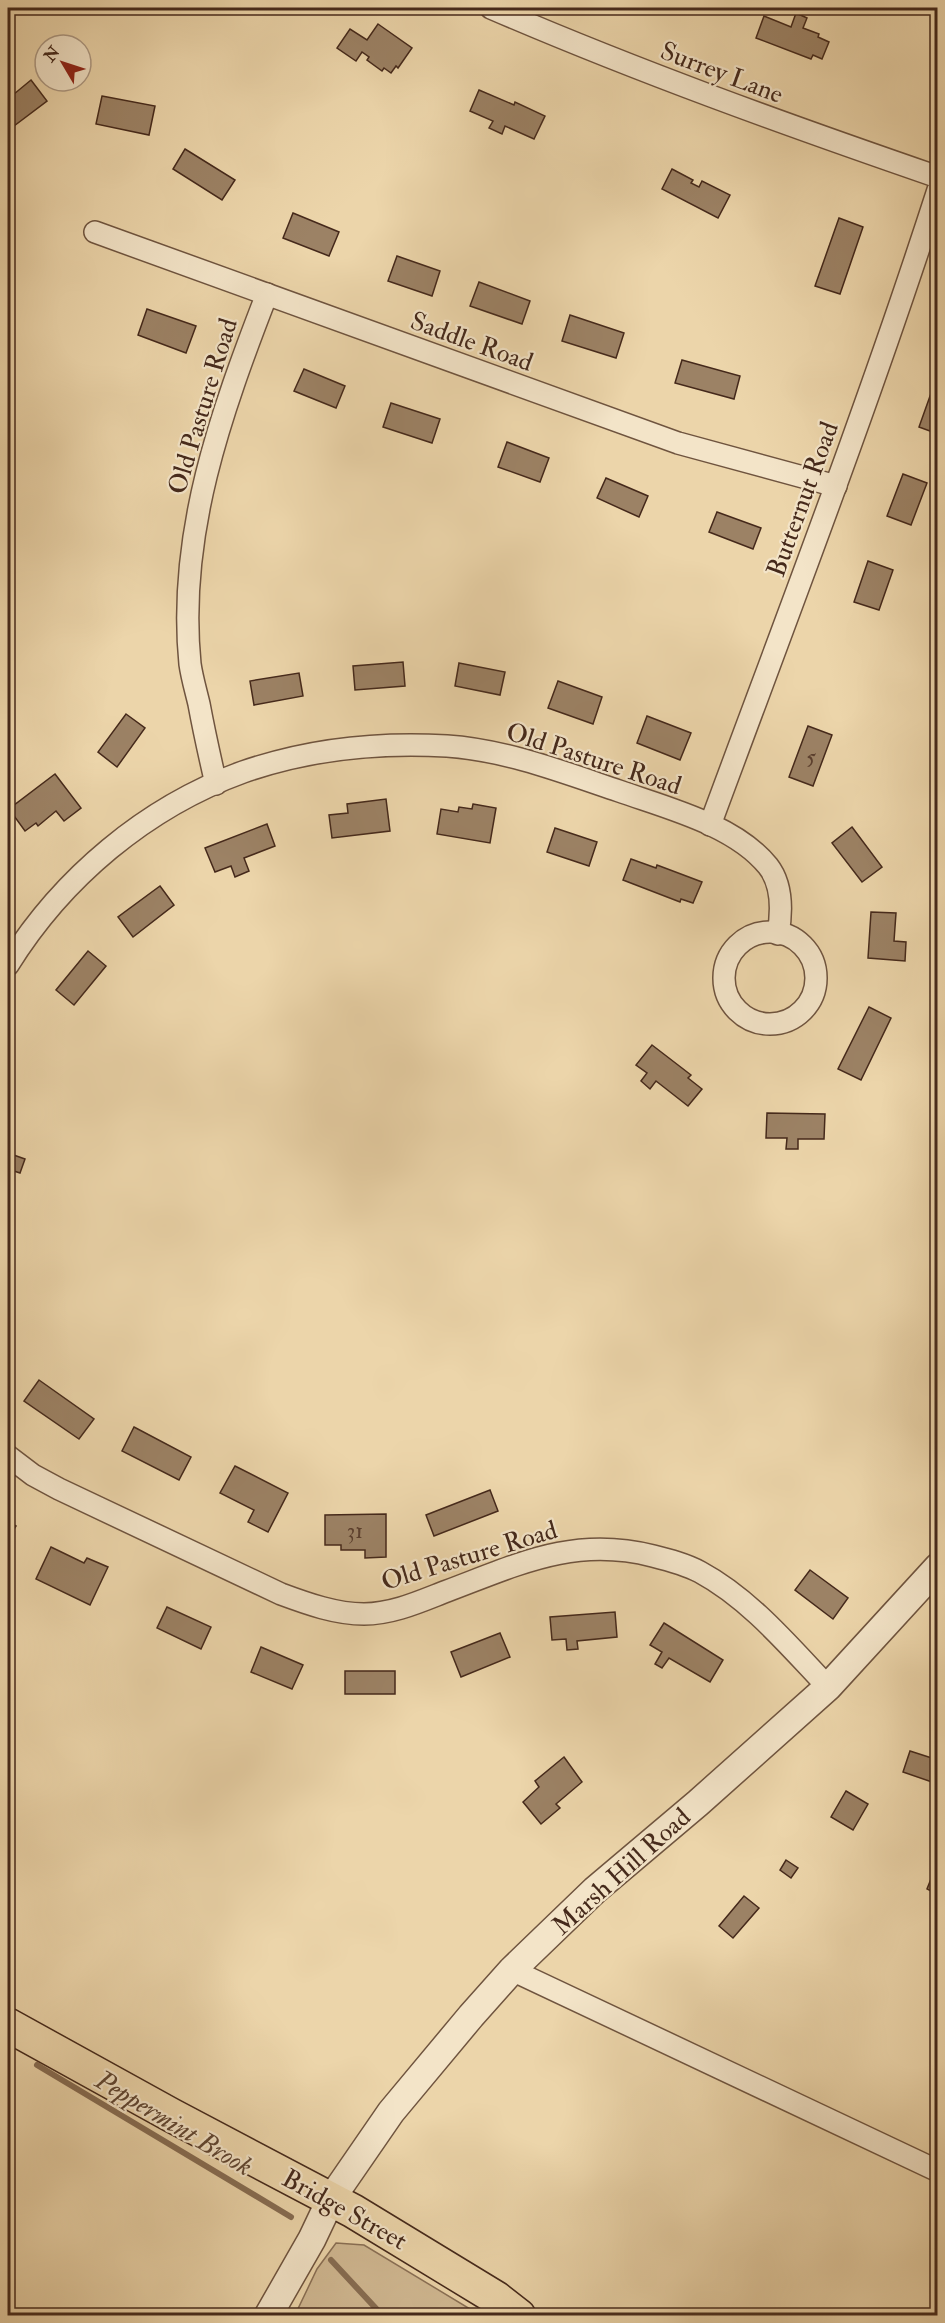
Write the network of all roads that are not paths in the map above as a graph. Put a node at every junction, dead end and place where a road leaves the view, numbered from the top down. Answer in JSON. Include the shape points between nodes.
{"nodes":[{"id":1,"x":497,"y":9,"type":"edge"},
{"id":2,"x":938,"y":177,"type":"edge"},
{"id":3,"x":938,"y":190,"type":"edge"},
{"id":4,"x":95,"y":232,"type":"dead end"},
{"id":5,"x":267,"y":294,"type":"junction"},
{"id":6,"x":836,"y":486,"type":"junction"},
{"id":7,"x":216,"y":784,"type":"junction"},
{"id":8,"x":710,"y":825,"type":"junction"},
{"id":9,"x":778,"y":933,"type":"junction"},
{"id":10,"x":8,"y":965,"type":"edge"},
{"id":11,"x":8,"y":1456,"type":"edge"},
{"id":12,"x":938,"y":1567,"type":"edge"},
{"id":13,"x":828,"y":1687,"type":"junction"},
{"id":14,"x":512,"y":1970,"type":"junction"},
{"id":15,"x":8,"y":2025,"type":"edge"},
{"id":16,"x":938,"y":2171,"type":"edge"},
{"id":17,"x":331,"y":2199,"type":"junction"},
{"id":18,"x":268,"y":2316,"type":"edge"},
{"id":19,"x":519,"y":2316,"type":"edge"}],
"edges":[{"from":1,"to":2,"type":"street","name":"Surrey Lane","via":[[588,50],[791,127]]},
{"from":3,"to":6,"type":"street","name":"Butternut Road","via":[[896,322]]},
{"from":4,"to":5,"type":"street","name":"Saddle Road"},
{"from":5,"to":6,"type":"street","name":"Saddle Road","via":[[678,443]]},
{"from":5,"to":7,"type":"street","name":"Old Pasture Road","via":[[218,429],[197,513],[192,558],[190,666]]},
{"from":6,"to":8,"type":"street","name":"Butternut Road"},
{"from":7,"to":8,"type":"street","name":"Old Pasture Road","via":[[330,750],[383,745],[448,746],[541,764]]},
{"from":7,"to":10,"type":"street","name":"Old Pasture Road","via":[[158,815],[97,859],[45,913]]},
{"from":8,"to":9,"type":"street","name":"Old Pasture Road","via":[[746,845],[769,867],[780,898]]},
{"from":9,"to":9,"type":"street","via":[[746,939],[726,964],[724,986],[728,997],[741,1014],[761,1024],[793,1018],[808,1003],[815,982],[815,970],[806,951]]},
{"from":11,"to":13,"type":"street","name":"Old Pasture Road","via":[[59,1489],[281,1594],[344,1612],[366,1614],[409,1606],[557,1552],[620,1549],[674,1562],[729,1590]]},
{"from":12,"to":13,"type":"street","name":"Marsh Hill Road"},
{"from":13,"to":14,"type":"street","name":"Marsh Hill Road","via":[[595,1890]]},
{"from":14,"to":16,"type":"street"},
{"from":14,"to":17,"type":"street","name":"Marsh Hill Road","via":[[391,2112]]},
{"from":15,"to":17,"type":"main road","name":"Bridge Street"},
{"from":17,"to":18,"type":"street","name":"Marsh Hill Road"},
{"from":17,"to":19,"type":"main road","name":"Bridge Street","via":[[496,2298]]}]}
